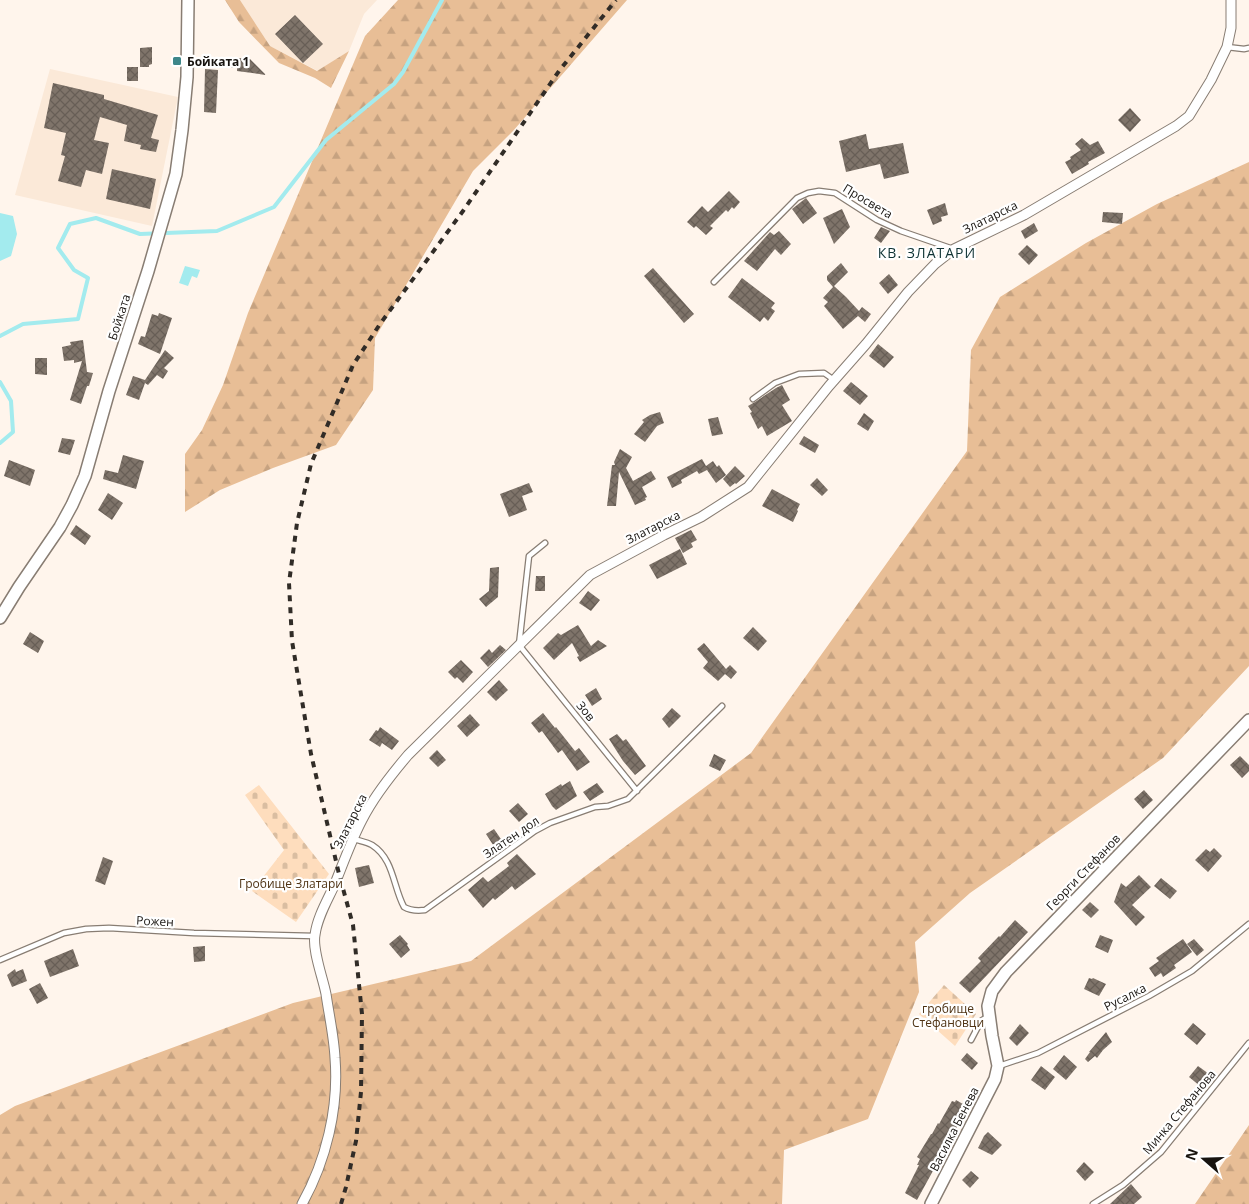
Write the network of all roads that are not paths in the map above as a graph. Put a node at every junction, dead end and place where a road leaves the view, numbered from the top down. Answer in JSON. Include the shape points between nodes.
{"nodes":[{"id":1,"x":188,"y":0,"type":"edge"},
{"id":2,"x":1231,"y":0,"type":"edge"},
{"id":3,"x":1228,"y":47,"type":"junction"},
{"id":4,"x":1249,"y":48,"type":"edge"},
{"id":5,"x":954,"y":249,"type":"junction"},
{"id":6,"x":714,"y":282,"type":"dead end"},
{"id":7,"x":834,"y":380,"type":"junction"},
{"id":8,"x":753,"y":399,"type":"dead end"},
{"id":9,"x":544,"y":543,"type":"dead end"},
{"id":10,"x":0,"y":618,"type":"edge"},
{"id":11,"x":519,"y":644,"type":"junction"},
{"id":12,"x":722,"y":706,"type":"dead end"},
{"id":13,"x":1249,"y":720,"type":"edge"},
{"id":14,"x":637,"y":791,"type":"junction"},
{"id":15,"x":354,"y":839,"type":"junction"},
{"id":16,"x":1249,"y":924,"type":"edge"},
{"id":17,"x":314,"y":936,"type":"junction"},
{"id":18,"x":0,"y":960,"type":"edge"},
{"id":19,"x":989,"y":1016,"type":"junction"},
{"id":20,"x":971,"y":1040,"type":"dead end"},
{"id":21,"x":1249,"y":1043,"type":"edge"},
{"id":22,"x":998,"y":1066,"type":"junction"},
{"id":23,"x":302,"y":1204,"type":"edge"},
{"id":24,"x":931,"y":1204,"type":"edge"},
{"id":25,"x":1093,"y":1204,"type":"edge"}],
"edges":[{"from":1,"to":10,"type":"street","name":"Бойката","via":[[187,77],[182,130],[176,174],[155,247],[85,476],[60,527]]},
{"from":2,"to":3,"type":"street","name":"Златарска"},
{"from":3,"to":4,"type":"lane"},
{"from":3,"to":5,"type":"street","name":"Златарска","via":[[1188,116],[1176,126],[1024,215]]},
{"from":5,"to":6,"type":"lane","name":"Просвета","via":[[910,235],[877,220],[835,193],[819,191],[797,198]]},
{"from":5,"to":7,"type":"street","name":"Златарска","via":[[920,279]]},
{"from":7,"to":8,"type":"lane","via":[[824,373],[799,374],[775,383]]},
{"from":7,"to":11,"type":"street","name":"Златарска","via":[[748,487],[701,517],[590,575]]},
{"from":9,"to":11,"type":"lane","via":[[529,556]]},
{"from":11,"to":14,"type":"lane","name":"Зов"},
{"from":11,"to":15,"type":"street","name":"Златарска","via":[[408,755],[373,802]]},
{"from":12,"to":14,"type":"lane","name":"Златен дол"},
{"from":13,"to":19,"type":"street","name":"Георги Стефанов","via":[[1006,972],[992,991]]},
{"from":14,"to":15,"type":"lane","name":"Златен дол","via":[[628,799],[595,807],[535,831],[425,910],[404,907],[383,855],[372,845]]},
{"from":15,"to":17,"type":"street","name":"Златарска"},
{"from":16,"to":22,"type":"lane","name":"Русалка","via":[[1192,971],[1150,996],[1038,1053]]},
{"from":17,"to":18,"type":"lane","name":"Рожен","via":[[108,928],[64,934]]},
{"from":17,"to":23,"type":"street","name":"Златарска","via":[[336,1057],[336,1090],[320,1166]]},
{"from":19,"to":20,"type":"lane","via":[[980,1022]]},
{"from":19,"to":22,"type":"street","name":"Георги Стефанов"},
{"from":21,"to":25,"type":"lane","name":"Минка Стефанова","via":[[1161,1152],[1123,1186]]},
{"from":22,"to":24,"type":"street","name":"Василка Бенева","via":[[995,1079]]}]}
